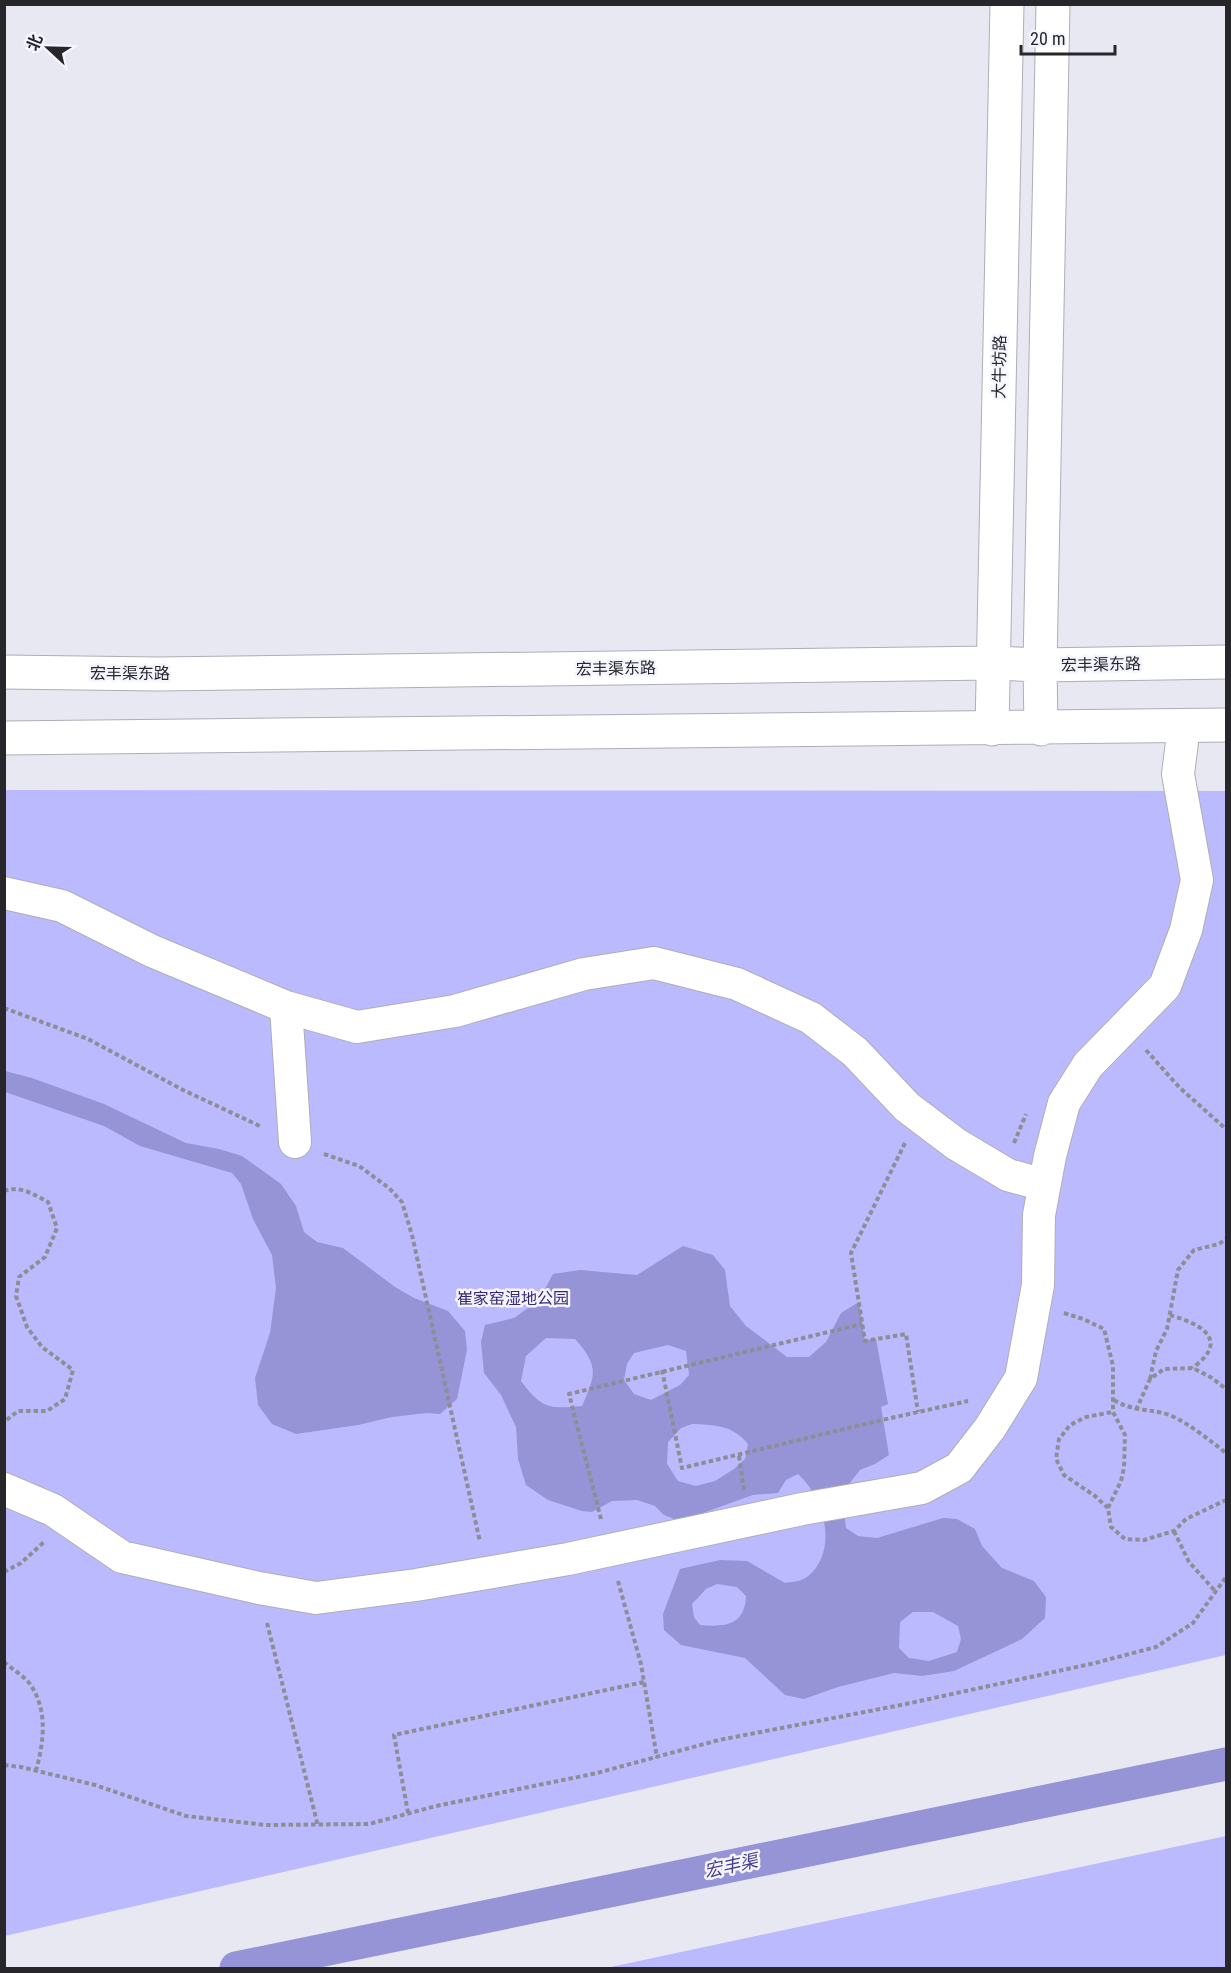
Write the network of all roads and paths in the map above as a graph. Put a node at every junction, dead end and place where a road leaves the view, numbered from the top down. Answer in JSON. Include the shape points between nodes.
{"nodes":[{"id":1,"x":1007,"y":4,"type":"edge"},
{"id":2,"x":1053,"y":4,"type":"edge"},
{"id":3,"x":1227,"y":662,"type":"edge"},
{"id":4,"x":992,"y":663,"type":"junction"},
{"id":5,"x":1040,"y":665,"type":"junction"},
{"id":6,"x":4,"y":672,"type":"edge"},
{"id":7,"x":1227,"y":725,"type":"edge"},
{"id":8,"x":1184,"y":726,"type":"junction"},
{"id":9,"x":992,"y":729,"type":"junction"},
{"id":10,"x":1041,"y":729,"type":"junction"},
{"id":11,"x":4,"y":738,"type":"edge"},
{"id":12,"x":4,"y":892,"type":"edge"},
{"id":13,"x":286,"y":1007,"type":"junction"},
{"id":14,"x":4,"y":1008,"type":"edge"},
{"id":15,"x":1126,"y":1028,"type":"junction"},
{"id":16,"x":919,"y":1116,"type":"junction"},
{"id":17,"x":1227,"y":1129,"type":"edge"},
{"id":18,"x":295,"y":1142,"type":"junction"},
{"id":19,"x":1044,"y":1185,"type":"junction"},
{"id":20,"x":4,"y":1191,"type":"edge"},
{"id":21,"x":1227,"y":1239,"type":"edge"},
{"id":22,"x":1033,"y":1312,"type":"junction"},
{"id":23,"x":1170,"y":1315,"type":"junction"},
{"id":24,"x":862,"y":1324,"type":"junction"},
{"id":25,"x":1193,"y":1368,"type":"junction"},
{"id":26,"x":662,"y":1370,"type":"junction"},
{"id":27,"x":1150,"y":1379,"type":"junction"},
{"id":28,"x":1227,"y":1389,"type":"edge"},
{"id":29,"x":973,"y":1400,"type":"dead end"},
{"id":30,"x":1114,"y":1400,"type":"junction"},
{"id":31,"x":1136,"y":1410,"type":"junction"},
{"id":32,"x":918,"y":1412,"type":"junction"},
{"id":33,"x":1113,"y":1412,"type":"junction"},
{"id":34,"x":4,"y":1422,"type":"edge"},
{"id":35,"x":1227,"y":1453,"type":"edge"},
{"id":36,"x":4,"y":1489,"type":"edge"},
{"id":37,"x":1227,"y":1500,"type":"edge"},
{"id":38,"x":1108,"y":1508,"type":"junction"},
{"id":39,"x":63,"y":1517,"type":"junction"},
{"id":40,"x":1174,"y":1531,"type":"junction"},
{"id":41,"x":609,"y":1549,"type":"junction"},
{"id":42,"x":4,"y":1572,"type":"edge"},
{"id":43,"x":487,"y":1573,"type":"junction"},
{"id":44,"x":1227,"y":1577,"type":"edge"},
{"id":45,"x":259,"y":1588,"type":"junction"},
{"id":46,"x":1216,"y":1592,"type":"junction"},
{"id":47,"x":4,"y":1662,"type":"edge"},
{"id":48,"x":644,"y":1682,"type":"junction"},
{"id":49,"x":657,"y":1758,"type":"junction"},
{"id":50,"x":4,"y":1766,"type":"edge"},
{"id":51,"x":36,"y":1771,"type":"junction"},
{"id":52,"x":408,"y":1813,"type":"junction"},
{"id":53,"x":318,"y":1826,"type":"junction"}],
"edges":[{"from":1,"to":4,"type":"main road","name":"大牛坊路"},
{"from":2,"to":5,"type":"main road"},
{"from":3,"to":5,"type":"main road","name":"宏丰渠东路"},
{"from":4,"to":5,"type":"main road","name":"宏丰渠东路"},
{"from":4,"to":6,"type":"main road","name":"宏丰渠东路","via":[[158,674]]},
{"from":4,"to":9,"type":"main road","name":"大牛坊路"},
{"from":5,"to":10,"type":"main road"},
{"from":7,"to":8,"type":"main road"},
{"from":8,"to":10,"type":"main road"},
{"from":8,"to":15,"type":"street","via":[[1178,774],[1197,880],[1186,930],[1165,986]]},
{"from":9,"to":10,"type":"main road"},
{"from":9,"to":11,"type":"main road"},
{"from":12,"to":13,"type":"street","via":[[62,906],[152,951]]},
{"from":13,"to":16,"type":"street","via":[[357,1027],[455,1011],[585,974],[654,963],[737,984],[811,1018],[855,1052]]},
{"from":13,"to":18,"type":"street"},
{"from":14,"to":18,"type":"path","via":[[88,1039],[183,1090]]},
{"from":15,"to":17,"type":"path","via":[[1179,1087]]},
{"from":15,"to":19,"type":"street","via":[[1088,1065],[1064,1103]]},
{"from":16,"to":19,"type":"street","via":[[1008,1175]]},
{"from":16,"to":24,"type":"path","via":[[851,1253]]},
{"from":18,"to":43,"type":"path","via":[[360,1166],[402,1202]]},
{"from":19,"to":22,"type":"street"},
{"from":20,"to":34,"type":"path","via":[[30,1192],[48,1202],[57,1228],[45,1257],[19,1277],[16,1296],[27,1327],[42,1347],[73,1370],[65,1399],[47,1411],[18,1411]]},
{"from":21,"to":23,"type":"path","via":[[1194,1251],[1178,1270]]},
{"from":22,"to":30,"type":"path","via":[[1059,1312],[1104,1329],[1113,1366]]},
{"from":22,"to":41,"type":"street","via":[[1022,1378],[959,1468],[922,1488]]},
{"from":23,"to":25,"type":"path","via":[[1190,1321],[1207,1332],[1211,1341],[1208,1353]]},
{"from":23,"to":27,"type":"path"},
{"from":24,"to":26,"type":"path"},
{"from":24,"to":32,"type":"path","via":[[865,1341],[906,1334]]},
{"from":25,"to":27,"type":"path","via":[[1164,1369]]},
{"from":25,"to":28,"type":"path"},
{"from":26,"to":32,"type":"path","via":[[682,1468]]},
{"from":26,"to":41,"type":"path","via":[[568,1394]]},
{"from":27,"to":31,"type":"path"},
{"from":29,"to":32,"type":"path"},
{"from":30,"to":31,"type":"path"},
{"from":30,"to":33,"type":"path"},
{"from":31,"to":35,"type":"path","via":[[1164,1413],[1185,1422]]},
{"from":33,"to":38,"type":"path","via":[[1125,1435],[1124,1468]]},
{"from":33,"to":38,"type":"path","via":[[1086,1417],[1070,1425],[1059,1439],[1056,1459],[1064,1475]]},
{"from":36,"to":39,"type":"street"},
{"from":37,"to":40,"type":"path","via":[[1186,1519]]},
{"from":38,"to":40,"type":"path","via":[[1111,1527],[1125,1539],[1144,1540]]},
{"from":39,"to":42,"type":"path","via":[[42,1544]]},
{"from":39,"to":45,"type":"street","via":[[123,1557]]},
{"from":40,"to":46,"type":"path","via":[[1189,1562]]},
{"from":41,"to":43,"type":"street"},
{"from":41,"to":48,"type":"path"},
{"from":43,"to":45,"type":"street","via":[[315,1598]]},
{"from":44,"to":46,"type":"path"},
{"from":45,"to":53,"type":"path"},
{"from":46,"to":49,"type":"path","via":[[1193,1623],[1156,1647],[906,1704],[718,1740]]},
{"from":47,"to":51,"type":"path","via":[[29,1683],[43,1711],[43,1745]]},
{"from":48,"to":49,"type":"path"},
{"from":48,"to":52,"type":"path","via":[[394,1735]]},
{"from":49,"to":52,"type":"path"},
{"from":50,"to":51,"type":"path"},
{"from":51,"to":53,"type":"path","via":[[95,1785],[186,1816]]},
{"from":52,"to":53,"type":"path","via":[[369,1824]]}]}
